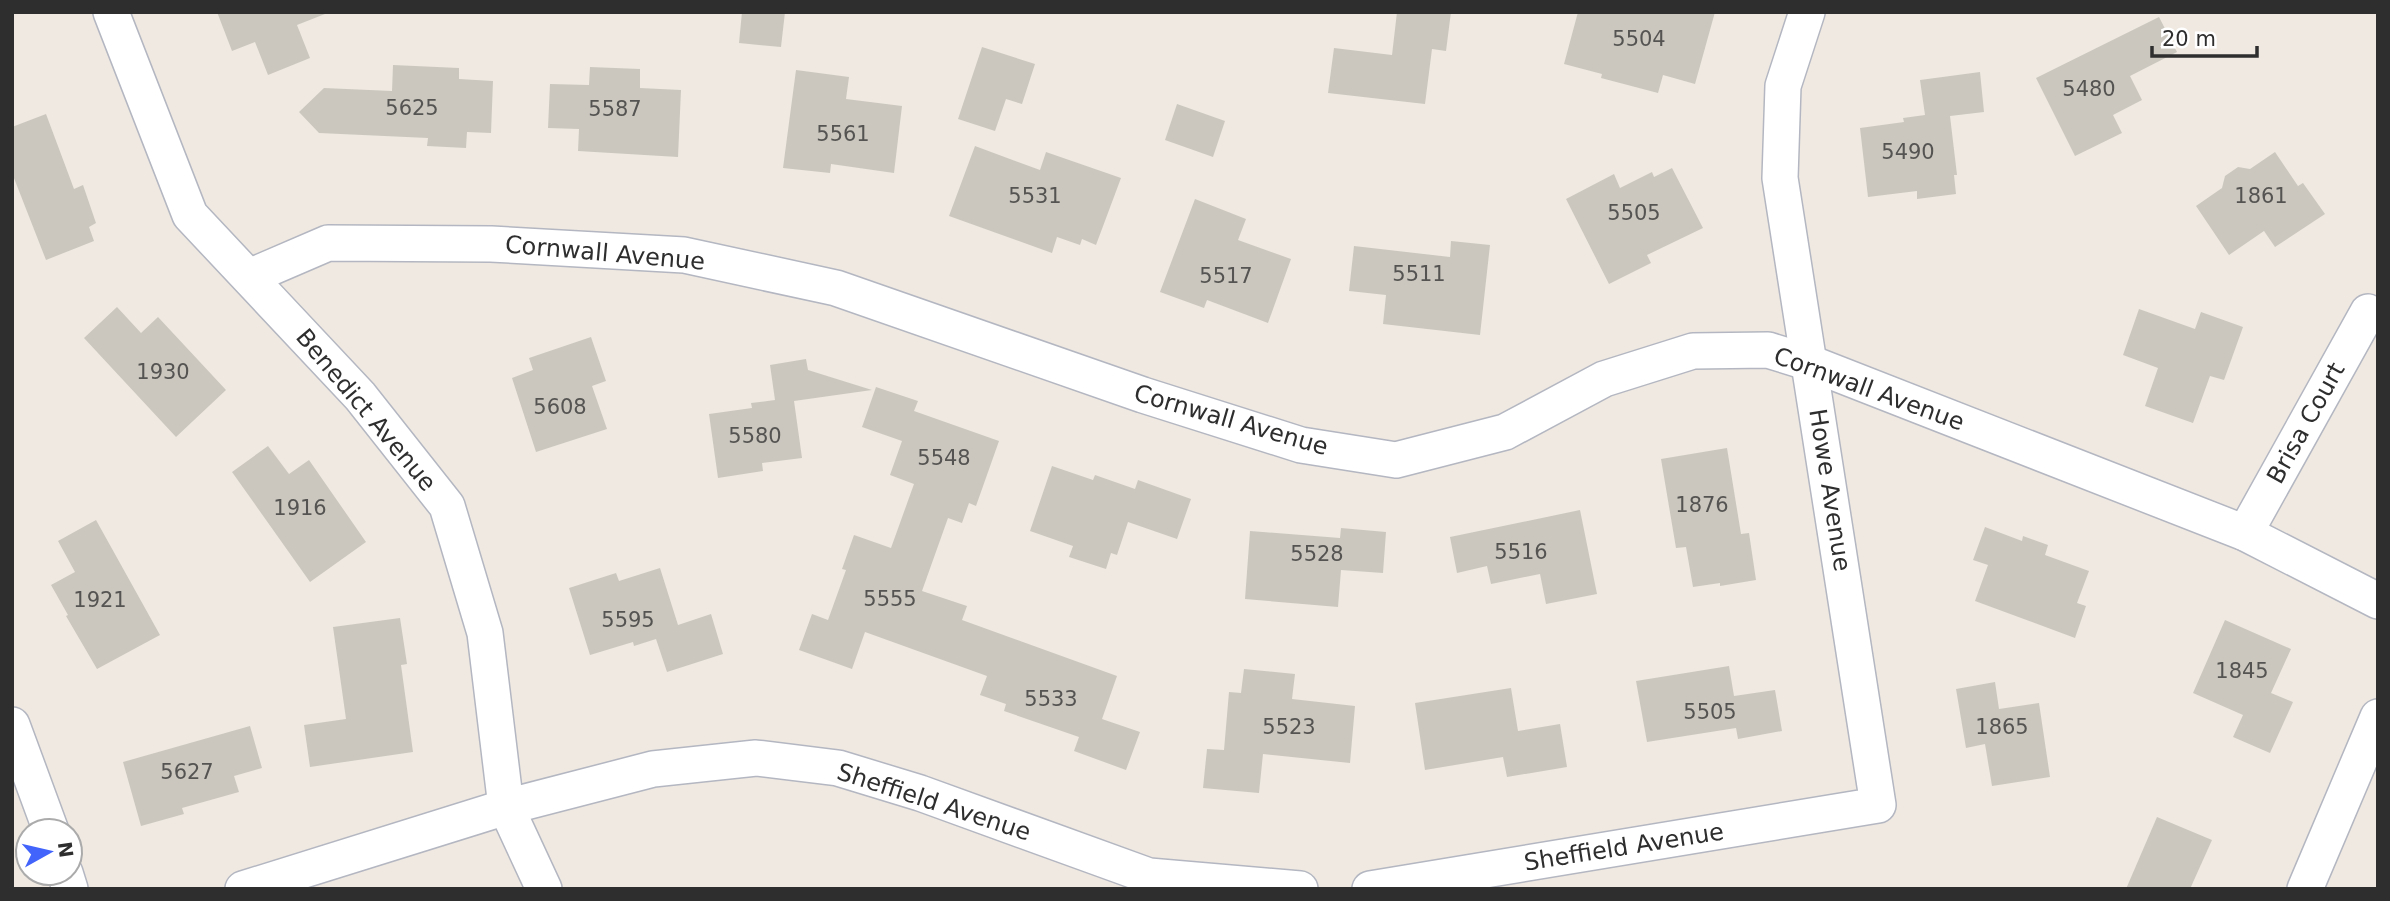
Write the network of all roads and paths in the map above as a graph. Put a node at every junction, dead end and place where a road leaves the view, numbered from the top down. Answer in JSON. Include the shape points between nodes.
{"nodes":[{"id":1,"x":111,"y":12,"type":"edge"},
{"id":2,"x":1807,"y":12,"type":"edge"},
{"id":3,"x":249,"y":278,"type":"junction"},
{"id":4,"x":2368,"y":313,"type":"dead end"},
{"id":5,"x":1810,"y":363,"type":"junction"},
{"id":6,"x":2245,"y":533,"type":"junction"},
{"id":7,"x":2378,"y":601,"type":"edge"},
{"id":8,"x":2378,"y":717,"type":"edge"},
{"id":9,"x":12,"y":725,"type":"edge"},
{"id":10,"x":1878,"y":805,"type":"joint"},
{"id":11,"x":506,"y":807,"type":"junction"},
{"id":12,"x":46,"y":817,"type":"edge"},
{"id":13,"x":243,"y":889,"type":"edge"},
{"id":14,"x":544,"y":889,"type":"edge"},
{"id":15,"x":1300,"y":889,"type":"edge"},
{"id":16,"x":1370,"y":889,"type":"edge"},
{"id":17,"x":2305,"y":889,"type":"edge"}],
"edges":[{"from":1,"to":3,"type":"street","name":"Benedict Avenue","via":[[190,215]]},
{"from":2,"to":5,"type":"street","name":"Howe Avenue","via":[[1783,86],[1780,178]]},
{"from":3,"to":5,"type":"street","name":"Cornwall Avenue","via":[[328,243],[491,244],[684,255],[836,288],[1301,445],[1396,460],[1505,432],[1604,379],[1693,351],[1768,350]]},
{"from":3,"to":11,"type":"street","name":"Benedict Avenue","via":[[360,396],[447,506],[485,633]]},
{"from":4,"to":6,"type":"street","name":"Brisa Court"},
{"from":5,"to":6,"type":"street","name":"Cornwall Avenue"},
{"from":5,"to":10,"type":"street","name":"Howe Avenue"},
{"from":6,"to":7,"type":"street","name":"Cornwall Avenue"},
{"from":8,"to":17,"type":"street"},
{"from":9,"to":12,"type":"street"},
{"from":10,"to":16,"type":"street","name":"Sheffield Avenue"},
{"from":11,"to":13,"type":"street","name":"Sheffield Avenue"},
{"from":11,"to":14,"type":"street","name":"Benedict Avenue"},
{"from":11,"to":15,"type":"street","name":"Sheffield Avenue","via":[[653,769],[756,758],[838,768],[1149,876]]}]}
